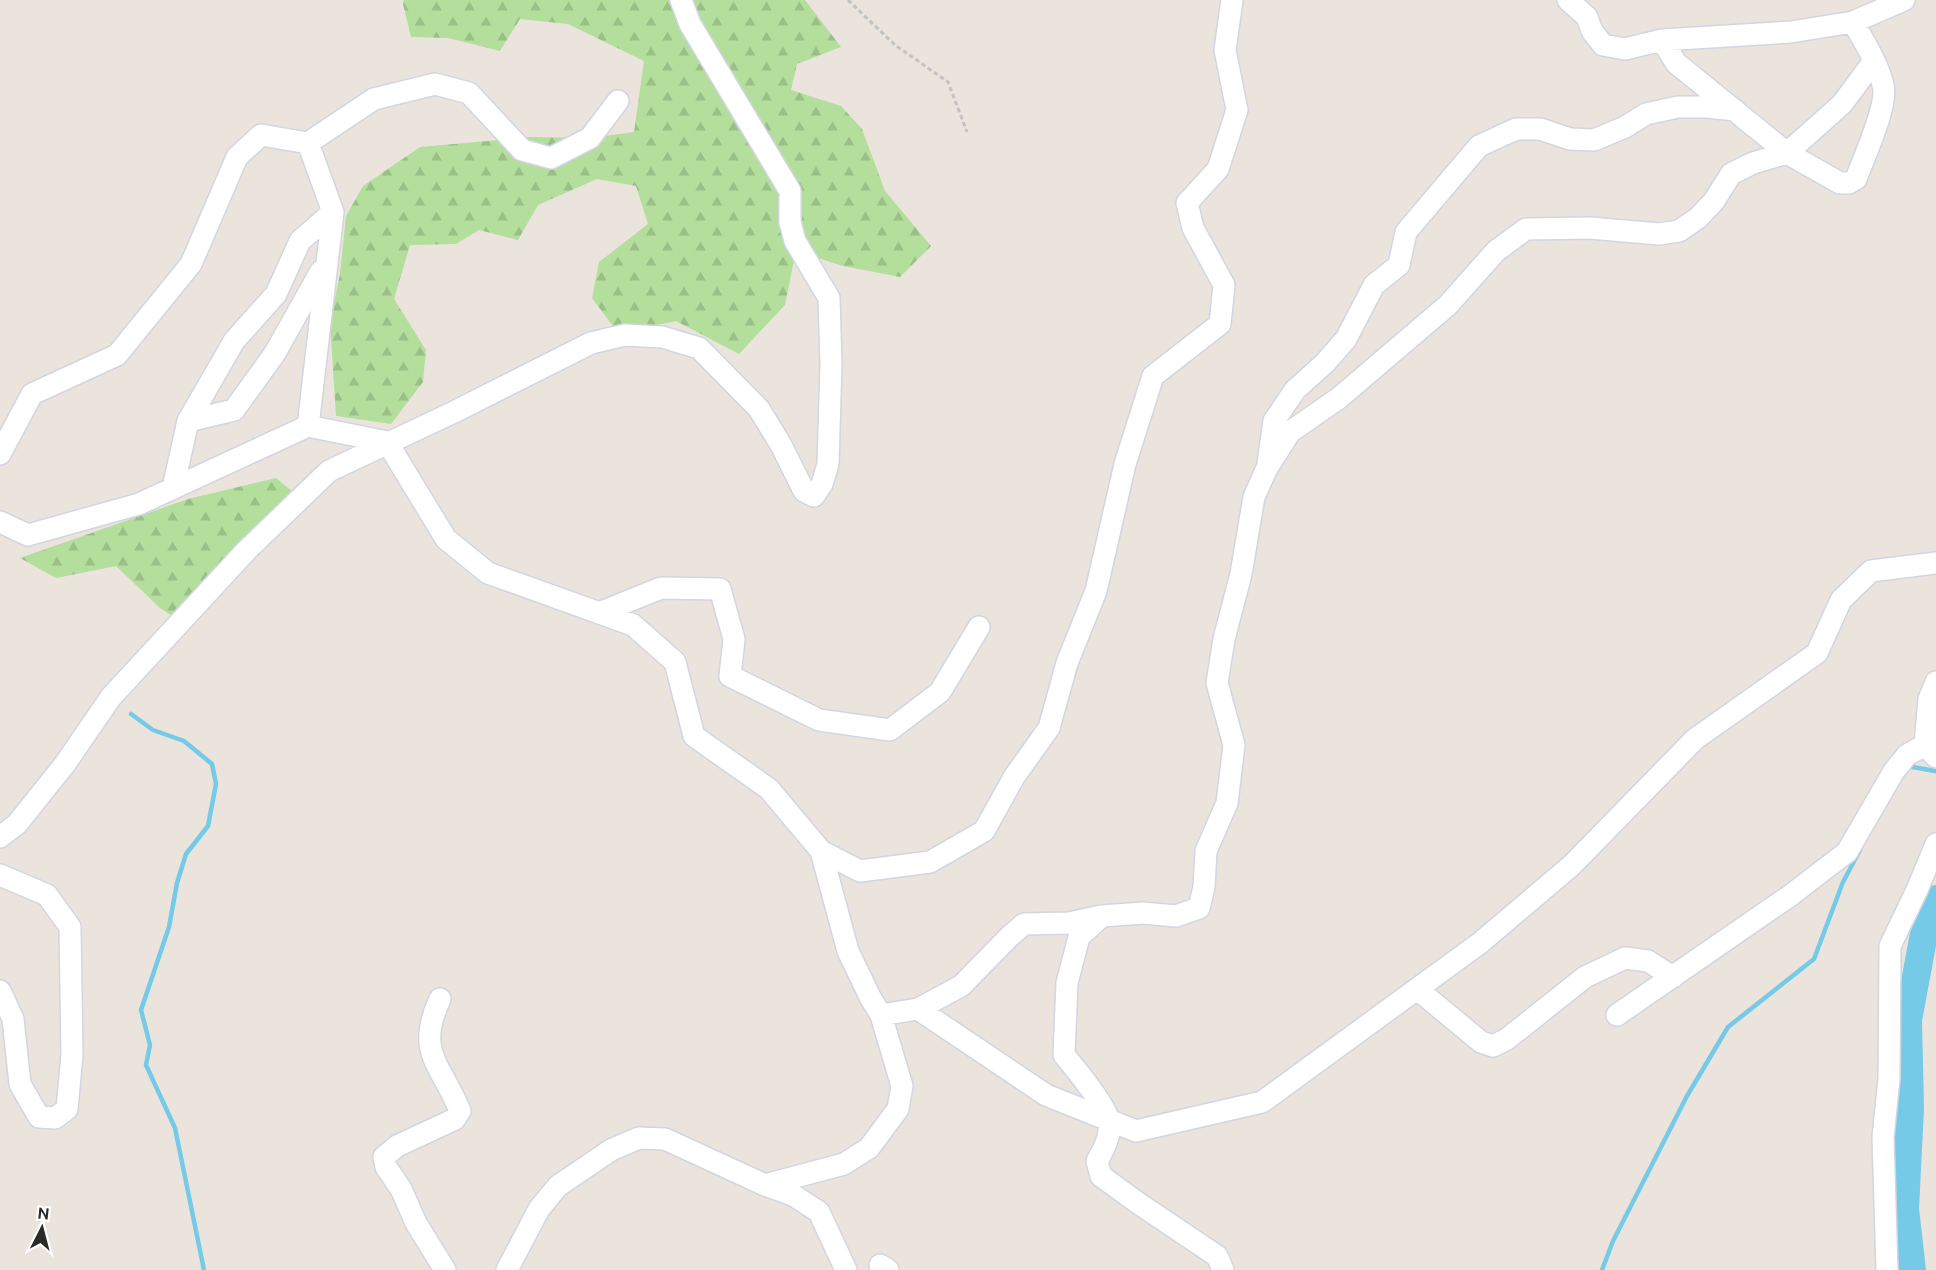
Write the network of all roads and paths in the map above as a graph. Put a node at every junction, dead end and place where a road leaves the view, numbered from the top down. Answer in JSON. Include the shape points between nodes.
{"nodes":[{"id":1,"x":681,"y":0,"type":"edge"},
{"id":2,"x":848,"y":0,"type":"edge"},
{"id":3,"x":1232,"y":0,"type":"edge"},
{"id":4,"x":1568,"y":0,"type":"edge"},
{"id":5,"x":1904,"y":0,"type":"edge"},
{"id":6,"x":1853,"y":22,"type":"junction"},
{"id":7,"x":1662,"y":40,"type":"junction"},
{"id":8,"x":1874,"y":61,"type":"junction"},
{"id":9,"x":618,"y":101,"type":"dead end"},
{"id":10,"x":1735,"y":111,"type":"junction"},
{"id":11,"x":967,"y":132,"type":"dead end"},
{"id":12,"x":308,"y":143,"type":"junction"},
{"id":13,"x":1787,"y":153,"type":"junction"},
{"id":14,"x":333,"y":213,"type":"junction"},
{"id":15,"x":327,"y":260,"type":"junction"},
{"id":16,"x":188,"y":421,"type":"junction"},
{"id":17,"x":308,"y":426,"type":"junction"},
{"id":18,"x":387,"y":442,"type":"junction"},
{"id":19,"x":0,"y":454,"type":"edge"},
{"id":20,"x":1267,"y":468,"type":"junction"},
{"id":21,"x":173,"y":488,"type":"junction"},
{"id":22,"x":0,"y":522,"type":"edge"},
{"id":23,"x":1936,"y":563,"type":"edge"},
{"id":24,"x":599,"y":613,"type":"junction"},
{"id":25,"x":979,"y":627,"type":"dead end"},
{"id":26,"x":1936,"y":682,"type":"edge"},
{"id":27,"x":1931,"y":751,"type":"edge"},
{"id":28,"x":10,"y":822,"type":"edge"},
{"id":29,"x":1936,"y":844,"type":"edge"},
{"id":30,"x":821,"y":851,"type":"junction"},
{"id":31,"x":0,"y":875,"type":"edge"},
{"id":32,"x":1102,"y":916,"type":"junction"},
{"id":33,"x":1673,"y":977,"type":"junction"},
{"id":34,"x":1417,"y":989,"type":"junction"},
{"id":35,"x":0,"y":991,"type":"edge"},
{"id":36,"x":440,"y":999,"type":"dead end"},
{"id":37,"x":918,"y":1010,"type":"junction"},
{"id":38,"x":881,"y":1015,"type":"junction"},
{"id":39,"x":1617,"y":1015,"type":"dead end"},
{"id":40,"x":1109,"y":1120,"type":"junction"},
{"id":41,"x":765,"y":1185,"type":"junction"},
{"id":42,"x":445,"y":1270,"type":"edge"},
{"id":43,"x":507,"y":1270,"type":"edge"},
{"id":44,"x":846,"y":1270,"type":"edge"},
{"id":45,"x":1223,"y":1270,"type":"edge"},
{"id":46,"x":1887,"y":1270,"type":"edge"}],
"edges":[{"from":1,"to":18,"type":"street","via":[[690,24],[790,191],[790,222],[795,241],[829,298],[828,464],[822,484],[814,496],[804,491],[759,409],[699,348],[662,337],[625,336],[591,343]]},
{"from":2,"to":11,"type":"path","via":[[895,45],[948,82]]},
{"from":3,"to":30,"type":"street","via":[[1225,50],[1238,110],[1218,169],[1187,203],[1193,228],[1224,285],[1220,324],[1153,376],[1125,464],[1096,591],[1066,663],[1049,728],[1014,777],[984,831],[930,862],[860,871]]},
{"from":4,"to":7,"type":"street","via":[[1587,17],[1603,45],[1625,49]]},
{"from":5,"to":6,"type":"street"},
{"from":6,"to":7,"type":"street","via":[[1791,32]]},
{"from":6,"to":8,"type":"street"},
{"from":7,"to":10,"type":"street","via":[[1676,63]]},
{"from":8,"to":13,"type":"street","via":[[1842,105]]},
{"from":8,"to":13,"type":"street","via":[[1884,94],[1856,179],[1840,183]]},
{"from":9,"to":12,"type":"street","via":[[590,138],[551,158],[522,150],[469,93],[435,84],[374,99]]},
{"from":10,"to":13,"type":"street"},
{"from":10,"to":20,"type":"street","via":[[1678,107],[1646,114],[1594,140],[1570,139],[1540,129],[1516,129],[1479,146],[1406,232],[1399,265],[1374,285],[1346,339],[1295,390],[1274,421]]},
{"from":12,"to":14,"type":"street"},
{"from":12,"to":19,"type":"street","via":[[261,135],[237,157],[191,264],[117,355],[32,394]]},
{"from":13,"to":20,"type":"street","via":[[1731,174],[1714,201],[1679,231],[1659,234],[1526,228],[1496,251],[1448,305],[1339,398],[1290,432]]},
{"from":14,"to":15,"type":"street"},
{"from":14,"to":16,"type":"street","via":[[300,241],[276,294],[234,341]]},
{"from":15,"to":16,"type":"street","via":[[275,353],[234,410]]},
{"from":15,"to":17,"type":"street"},
{"from":16,"to":21,"type":"street"},
{"from":17,"to":18,"type":"street"},
{"from":17,"to":21,"type":"street"},
{"from":18,"to":24,"type":"street","via":[[446,539],[488,573]]},
{"from":18,"to":28,"type":"street","via":[[329,471],[246,551],[111,697],[65,764]]},
{"from":20,"to":32,"type":"street","via":[[1254,496],[1217,682],[1234,745],[1227,803],[1206,851],[1199,908],[1176,916]]},
{"from":21,"to":22,"type":"street","via":[[138,504],[28,535]]},
{"from":23,"to":34,"type":"street","via":[[1871,571],[1841,600],[1816,653],[1695,739],[1572,865],[1480,943]]},
{"from":24,"to":25,"type":"street","via":[[661,588],[720,589],[734,639],[730,676],[819,720],[890,730],[940,692]]},
{"from":24,"to":30,"type":"street","via":[[633,625],[675,662],[694,736],[769,789]]},
{"from":26,"to":27,"type":"street","via":[[1929,699]]},
{"from":27,"to":33,"type":"street","via":[[1907,755],[1847,852]]},
{"from":29,"to":46,"type":"street","via":[[1890,946],[1889,1079],[1883,1137]]},
{"from":30,"to":38,"type":"street","via":[[848,951]]},
{"from":31,"to":35,"type":"street","via":[[47,895],[70,927],[69,1091],[67,1109],[54,1118],[39,1117],[20,1084],[13,1018]]},
{"from":32,"to":37,"type":"street","via":[[1069,923],[1024,924],[961,986]]},
{"from":32,"to":40,"type":"street","via":[[1079,937],[1067,983],[1064,1055]]},
{"from":33,"to":34,"type":"street","via":[[1648,961],[1625,958],[1585,977],[1507,1039],[1492,1046],[1481,1042]]},
{"from":33,"to":39,"type":"street"},
{"from":34,"to":40,"type":"street","via":[[1262,1102],[1136,1131]]},
{"from":36,"to":42,"type":"street","via":[[428,1032],[431,1054],[460,1111],[455,1119],[397,1146],[384,1157],[416,1223]]},
{"from":37,"to":38,"type":"street"},
{"from":37,"to":40,"type":"street","via":[[1046,1095]]},
{"from":38,"to":41,"type":"street","via":[[902,1086],[898,1109],[869,1148],[844,1164]]},
{"from":40,"to":45,"type":"street","via":[[1107,1145],[1097,1161],[1101,1176],[1217,1256]]},
{"from":41,"to":43,"type":"street","via":[[665,1139],[639,1138],[611,1150],[558,1186],[539,1209]]},
{"from":41,"to":44,"type":"street","via":[[794,1196],[819,1212]]}]}
